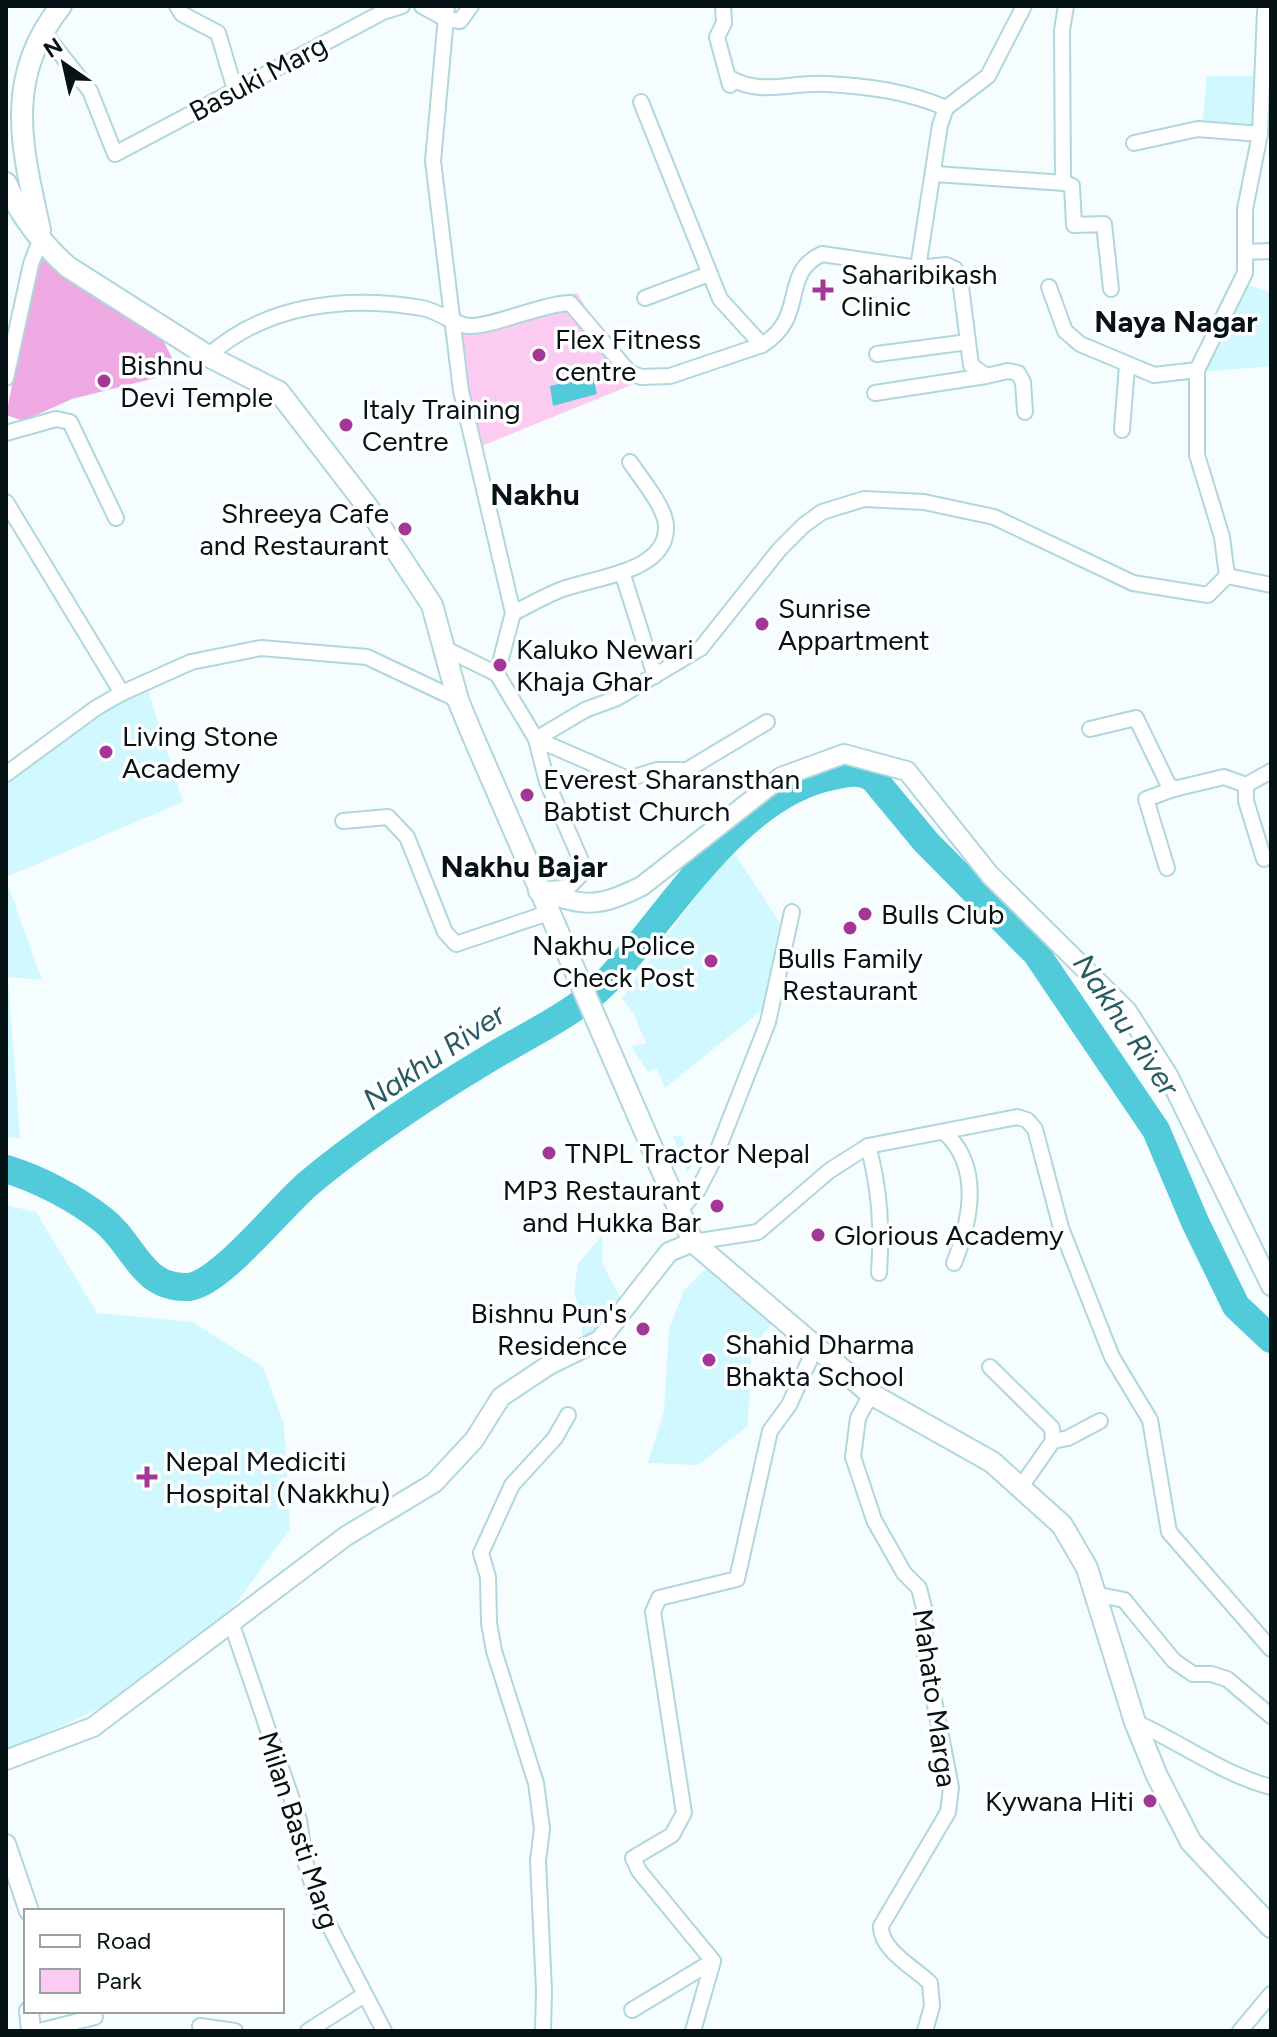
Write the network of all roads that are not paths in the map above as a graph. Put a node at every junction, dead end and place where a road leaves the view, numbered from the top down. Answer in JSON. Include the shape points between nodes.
{"nodes":[{"id":1,"x":61,"y":6,"type":"edge"},
{"id":2,"x":177,"y":6,"type":"edge"},
{"id":3,"x":402,"y":6,"type":"edge"},
{"id":4,"x":422,"y":6,"type":"edge"},
{"id":5,"x":471,"y":6,"type":"edge"},
{"id":6,"x":723,"y":6,"type":"edge"},
{"id":7,"x":1024,"y":6,"type":"edge"},
{"id":8,"x":1066,"y":6,"type":"edge"},
{"id":9,"x":1266,"y":11,"type":"edge"},
{"id":10,"x":446,"y":13,"type":"edge"},
{"id":11,"x":44,"y":33,"type":"junction"},
{"id":12,"x":235,"y":90,"type":"junction"},
{"id":13,"x":641,"y":102,"type":"dead end"},
{"id":14,"x":946,"y":108,"type":"junction"},
{"id":15,"x":1260,"y":134,"type":"junction"},
{"id":16,"x":1134,"y":143,"type":"dead end"},
{"id":17,"x":935,"y":174,"type":"junction"},
{"id":18,"x":6,"y":183,"type":"edge"},
{"id":19,"x":1063,"y":183,"type":"junction"},
{"id":20,"x":41,"y":238,"type":"junction"},
{"id":21,"x":1271,"y":251,"type":"edge"},
{"id":22,"x":1245,"y":252,"type":"junction"},
{"id":23,"x":918,"y":268,"type":"junction"},
{"id":24,"x":709,"y":274,"type":"junction"},
{"id":25,"x":1049,"y":287,"type":"dead end"},
{"id":26,"x":1111,"y":289,"type":"dead end"},
{"id":27,"x":645,"y":298,"type":"dead end"},
{"id":28,"x":449,"y":316,"type":"junction"},
{"id":29,"x":968,"y":342,"type":"junction"},
{"id":30,"x":762,"y":345,"type":"junction"},
{"id":31,"x":877,"y":354,"type":"dead end"},
{"id":32,"x":208,"y":356,"type":"junction"},
{"id":33,"x":1127,"y":365,"type":"junction"},
{"id":34,"x":1197,"y":370,"type":"junction"},
{"id":35,"x":986,"y":376,"type":"junction"},
{"id":36,"x":6,"y":378,"type":"edge"},
{"id":37,"x":875,"y":393,"type":"dead end"},
{"id":38,"x":1025,"y":412,"type":"dead end"},
{"id":39,"x":1122,"y":430,"type":"dead end"},
{"id":40,"x":6,"y":433,"type":"edge"},
{"id":41,"x":630,"y":462,"type":"dead end"},
{"id":42,"x":6,"y":502,"type":"edge"},
{"id":43,"x":116,"y":518,"type":"dead end"},
{"id":44,"x":622,"y":572,"type":"junction"},
{"id":45,"x":1227,"y":576,"type":"junction"},
{"id":46,"x":1271,"y":585,"type":"edge"},
{"id":47,"x":513,"y":613,"type":"junction"},
{"id":48,"x":446,"y":649,"type":"junction"},
{"id":49,"x":497,"y":674,"type":"junction"},
{"id":50,"x":655,"y":676,"type":"junction"},
{"id":51,"x":122,"y":693,"type":"junction"},
{"id":52,"x":458,"y":700,"type":"junction"},
{"id":53,"x":767,"y":722,"type":"dead end"},
{"id":54,"x":1090,"y":729,"type":"dead end"},
{"id":55,"x":536,"y":739,"type":"junction"},
{"id":56,"x":1271,"y":771,"type":"edge"},
{"id":57,"x":6,"y":774,"type":"edge"},
{"id":58,"x":1246,"y":785,"type":"junction"},
{"id":59,"x":1174,"y":789,"type":"junction"},
{"id":60,"x":343,"y":821,"type":"dead end"},
{"id":61,"x":1264,"y":859,"type":"dead end"},
{"id":62,"x":1167,"y":868,"type":"dead end"},
{"id":63,"x":538,"y":891,"type":"junction"},
{"id":64,"x":792,"y":912,"type":"dead end"},
{"id":65,"x":548,"y":913,"type":"junction"},
{"id":66,"x":944,"y":1132,"type":"junction"},
{"id":67,"x":868,"y":1146,"type":"junction"},
{"id":68,"x":679,"y":1211,"type":"junction"},
{"id":69,"x":693,"y":1242,"type":"junction"},
{"id":70,"x":954,"y":1263,"type":"dead end"},
{"id":71,"x":879,"y":1273,"type":"dead end"},
{"id":72,"x":1271,"y":1286,"type":"edge"},
{"id":73,"x":816,"y":1346,"type":"junction"},
{"id":74,"x":990,"y":1367,"type":"dead end"},
{"id":75,"x":871,"y":1394,"type":"junction"},
{"id":76,"x":568,"y":1415,"type":"dead end"},
{"id":77,"x":1100,"y":1421,"type":"dead end"},
{"id":78,"x":1053,"y":1441,"type":"junction"},
{"id":79,"x":1020,"y":1488,"type":"junction"},
{"id":80,"x":1095,"y":1594,"type":"junction"},
{"id":81,"x":231,"y":1622,"type":"junction"},
{"id":82,"x":1271,"y":1649,"type":"edge"},
{"id":83,"x":1271,"y":1716,"type":"edge"},
{"id":84,"x":1135,"y":1722,"type":"junction"},
{"id":85,"x":6,"y":1760,"type":"edge"},
{"id":86,"x":1271,"y":1787,"type":"edge"},
{"id":87,"x":6,"y":1844,"type":"edge"},
{"id":88,"x":28,"y":1909,"type":"edge"},
{"id":89,"x":1271,"y":1927,"type":"edge"},
{"id":90,"x":713,"y":1961,"type":"junction"},
{"id":91,"x":1271,"y":1994,"type":"edge"},
{"id":92,"x":364,"y":1995,"type":"junction"},
{"id":93,"x":632,"y":2010,"type":"dead end"},
{"id":94,"x":95,"y":2017,"type":"dead end"},
{"id":95,"x":200,"y":2026,"type":"dead end"},
{"id":96,"x":39,"y":2031,"type":"edge"},
{"id":97,"x":235,"y":2031,"type":"edge"},
{"id":98,"x":308,"y":2031,"type":"edge"},
{"id":99,"x":384,"y":2031,"type":"edge"},
{"id":100,"x":543,"y":2031,"type":"edge"},
{"id":101,"x":693,"y":2031,"type":"edge"},
{"id":102,"x":925,"y":2031,"type":"edge"},
{"id":103,"x":1240,"y":2031,"type":"edge"}],
"edges":[{"from":1,"to":11,"type":"main road"},
{"from":2,"to":12,"type":"street","via":[[218,33]]},
{"from":3,"to":12,"type":"street","name":"Basuki Marg"},
{"from":4,"to":10,"type":"street"},
{"from":5,"to":10,"type":"street","via":[[460,21]]},
{"from":6,"to":14,"type":"street","via":[[724,23],[717,37],[730,84],[749,89],[825,84],[890,90]]},
{"from":7,"to":14,"type":"street","via":[[988,76]]},
{"from":8,"to":19,"type":"street"},
{"from":9,"to":15,"type":"street"},
{"from":10,"to":28,"type":"street","via":[[433,161]]},
{"from":11,"to":12,"type":"street","name":"Basuki Marg","via":[[90,91],[115,154]]},
{"from":11,"to":20,"type":"main road","via":[[27,72],[20,125]]},
{"from":13,"to":24,"type":"street"},
{"from":14,"to":17,"type":"street"},
{"from":15,"to":16,"type":"street","via":[[1198,129]]},
{"from":15,"to":22,"type":"street","via":[[1245,209]]},
{"from":17,"to":19,"type":"street"},
{"from":17,"to":23,"type":"street"},
{"from":18,"to":20,"type":"main road"},
{"from":19,"to":26,"type":"street","via":[[1075,190],[1074,225],[1104,224]]},
{"from":20,"to":32,"type":"main road","via":[[68,267]]},
{"from":20,"to":36,"type":"street"},
{"from":21,"to":22,"type":"street"},
{"from":22,"to":34,"type":"street","via":[[1245,273]]},
{"from":23,"to":29,"type":"street","via":[[955,269]]},
{"from":23,"to":30,"type":"street","via":[[822,254],[797,275],[795,304],[781,328]]},
{"from":24,"to":27,"type":"street"},
{"from":24,"to":30,"type":"street","via":[[720,299]]},
{"from":25,"to":33,"type":"street","via":[[1065,331],[1080,344]]},
{"from":28,"to":30,"type":"street","via":[[471,326],[570,303],[629,372],[654,379]]},
{"from":28,"to":32,"type":"street","via":[[369,301],[328,303],[288,312],[229,337]]},
{"from":28,"to":47,"type":"street","via":[[461,391]]},
{"from":29,"to":31,"type":"street"},
{"from":29,"to":35,"type":"street","via":[[971,365]]},
{"from":32,"to":48,"type":"main road","via":[[279,392],[367,506],[432,605]]},
{"from":33,"to":34,"type":"street","via":[[1154,375]]},
{"from":33,"to":39,"type":"street"},
{"from":34,"to":45,"type":"street","via":[[1197,455],[1222,537]]},
{"from":35,"to":37,"type":"street"},
{"from":35,"to":38,"type":"street","via":[[1018,373]]},
{"from":40,"to":43,"type":"street","via":[[56,419],[70,422]]},
{"from":41,"to":44,"type":"street","via":[[666,524],[657,552]]},
{"from":42,"to":51,"type":"street"},
{"from":44,"to":47,"type":"street","via":[[562,589]]},
{"from":44,"to":50,"type":"street"},
{"from":45,"to":46,"type":"street"},
{"from":45,"to":50,"type":"street","via":[[1208,595],[1133,583],[994,517],[924,502],[864,499],[822,512],[804,525],[701,648]]},
{"from":47,"to":49,"type":"street"},
{"from":48,"to":49,"type":"street"},
{"from":48,"to":52,"type":"main road"},
{"from":49,"to":55,"type":"street"},
{"from":50,"to":55,"type":"street"},
{"from":51,"to":52,"type":"street","via":[[191,662],[261,648],[367,657]]},
{"from":51,"to":57,"type":"street"},
{"from":52,"to":63,"type":"main road"},
{"from":53,"to":55,"type":"street","via":[[687,770],[657,770],[628,779]]},
{"from":54,"to":59,"type":"street","via":[[1136,718]]},
{"from":55,"to":63,"type":"street","via":[[547,782],[585,870],[569,887]]},
{"from":56,"to":58,"type":"street"},
{"from":58,"to":59,"type":"street","via":[[1224,777]]},
{"from":58,"to":61,"type":"street"},
{"from":59,"to":62,"type":"street","via":[[1146,799]]},
{"from":60,"to":65,"type":"street","via":[[388,817],[407,837],[445,932],[456,944]]},
{"from":63,"to":65,"type":"main road"},
{"from":63,"to":72,"type":"street","via":[[594,904],[619,897],[642,886],[781,777],[844,754],[907,771],[990,875],[1127,1011],[1168,1075]]},
{"from":64,"to":68,"type":"street","via":[[768,1022],[715,1157],[698,1190]]},
{"from":65,"to":68,"type":"main road"},
{"from":66,"to":67,"type":"street"},
{"from":66,"to":70,"type":"street","via":[[961,1147],[968,1174],[970,1213]]},
{"from":66,"to":82,"type":"street","via":[[1017,1117],[1035,1129],[1061,1228],[1112,1357],[1150,1420],[1169,1532]]},
{"from":67,"to":69,"type":"street","via":[[829,1171],[758,1232]]},
{"from":67,"to":71,"type":"street","via":[[883,1228]]},
{"from":68,"to":69,"type":"main road"},
{"from":69,"to":73,"type":"main road"},
{"from":69,"to":81,"type":"street","via":[[669,1252],[600,1340],[501,1397],[474,1440],[434,1483],[346,1536]]},
{"from":73,"to":75,"type":"main road"},
{"from":73,"to":90,"type":"street","via":[[789,1405],[770,1431],[737,1579],[659,1598],[653,1612],[684,1813],[672,1835],[633,1858]]},
{"from":74,"to":78,"type":"street","via":[[1052,1428]]},
{"from":75,"to":79,"type":"main road","via":[[992,1462]]},
{"from":75,"to":102,"type":"street","name":"Mahato Marga","via":[[858,1418],[853,1457],[874,1520],[922,1598],[925,1654],[951,1787],[948,1812],[881,1926],[886,1944],[930,1983],[932,2006]]},
{"from":76,"to":100,"type":"street","via":[[555,1438],[512,1485],[481,1553],[494,1651],[536,1783],[542,1829],[538,1861]]},
{"from":77,"to":78,"type":"street"},
{"from":78,"to":79,"type":"street"},
{"from":79,"to":80,"type":"main road","via":[[1062,1525],[1087,1568]]},
{"from":80,"to":83,"type":"street","via":[[1124,1600],[1174,1661],[1193,1674],[1227,1679]]},
{"from":80,"to":84,"type":"main road"},
{"from":81,"to":85,"type":"street","via":[[93,1727]]},
{"from":81,"to":92,"type":"street","name":"Milan Basti Marg","via":[[299,1820],[319,1906]]},
{"from":84,"to":86,"type":"street","via":[[1248,1781]]},
{"from":84,"to":89,"type":"main road","via":[[1191,1842]]},
{"from":87,"to":88,"type":"street"},
{"from":90,"to":93,"type":"street"},
{"from":90,"to":101,"type":"street"},
{"from":91,"to":103,"type":"street"},
{"from":92,"to":98,"type":"street"},
{"from":92,"to":99,"type":"street","name":"Milan Basti Marg"},
{"from":94,"to":96,"type":"street"},
{"from":95,"to":97,"type":"street"}]}
